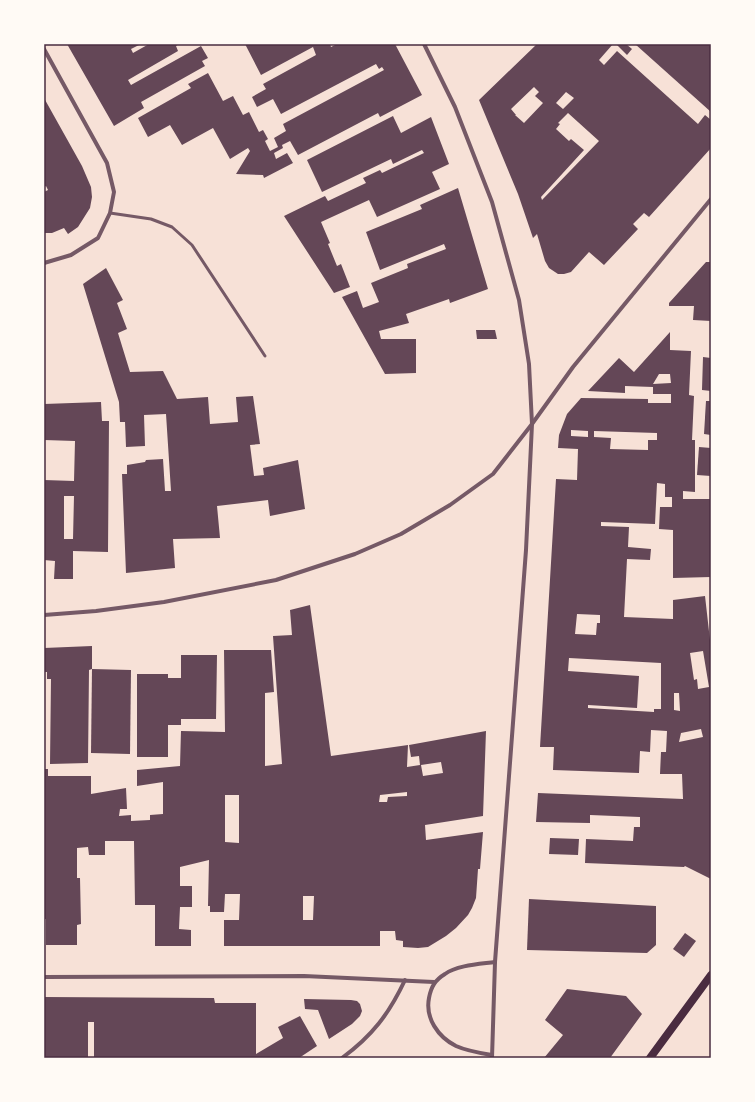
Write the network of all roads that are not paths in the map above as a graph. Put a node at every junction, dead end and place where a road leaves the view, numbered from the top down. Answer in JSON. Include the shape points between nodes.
{"nodes":[{"id":1,"x":424,"y":44,"type":"edge"},
{"id":2,"x":44,"y":49,"type":"edge"},
{"id":3,"x":711,"y":199,"type":"edge"},
{"id":4,"x":110,"y":214,"type":"junction"},
{"id":5,"x":44,"y":263,"type":"edge"},
{"id":6,"x":265,"y":356,"type":"dead end"},
{"id":7,"x":532,"y":424,"type":"junction"},
{"id":8,"x":44,"y":615,"type":"edge"},
{"id":9,"x":495,"y":962,"type":"junction"},
{"id":10,"x":711,"y":975,"type":"edge"},
{"id":11,"x":44,"y":977,"type":"edge"},
{"id":12,"x":405,"y":980,"type":"junction"},
{"id":13,"x":434,"y":982,"type":"junction"},
{"id":14,"x":492,"y":1056,"type":"edge"},
{"id":15,"x":342,"y":1058,"type":"edge"},
{"id":16,"x":650,"y":1058,"type":"edge"}],
"edges":[{"from":1,"to":7,"type":"street","via":[[455,107],[492,202],[519,300],[530,364]]},
{"from":2,"to":4,"type":"street","via":[[107,163],[114,192]]},
{"from":3,"to":7,"type":"street","via":[[573,367]]},
{"from":4,"to":5,"type":"street","via":[[98,238],[71,255]]},
{"from":4,"to":6,"type":"lane","via":[[152,219],[172,227],[192,245]]},
{"from":7,"to":8,"type":"street","via":[[487,479],[401,534],[355,554],[276,580],[231,589],[96,612]]},
{"from":7,"to":9,"type":"street","via":[[526,550]]},
{"from":9,"to":13,"type":"street","via":[[458,968],[445,973]]},
{"from":9,"to":14,"type":"street"},
{"from":10,"to":16,"type":"main road"},
{"from":11,"to":12,"type":"street","via":[[304,976]]},
{"from":12,"to":13,"type":"street"},
{"from":12,"to":15,"type":"street","via":[[379,1024]]},
{"from":13,"to":14,"type":"street","via":[[427,1006],[436,1029],[456,1046]]}]}
